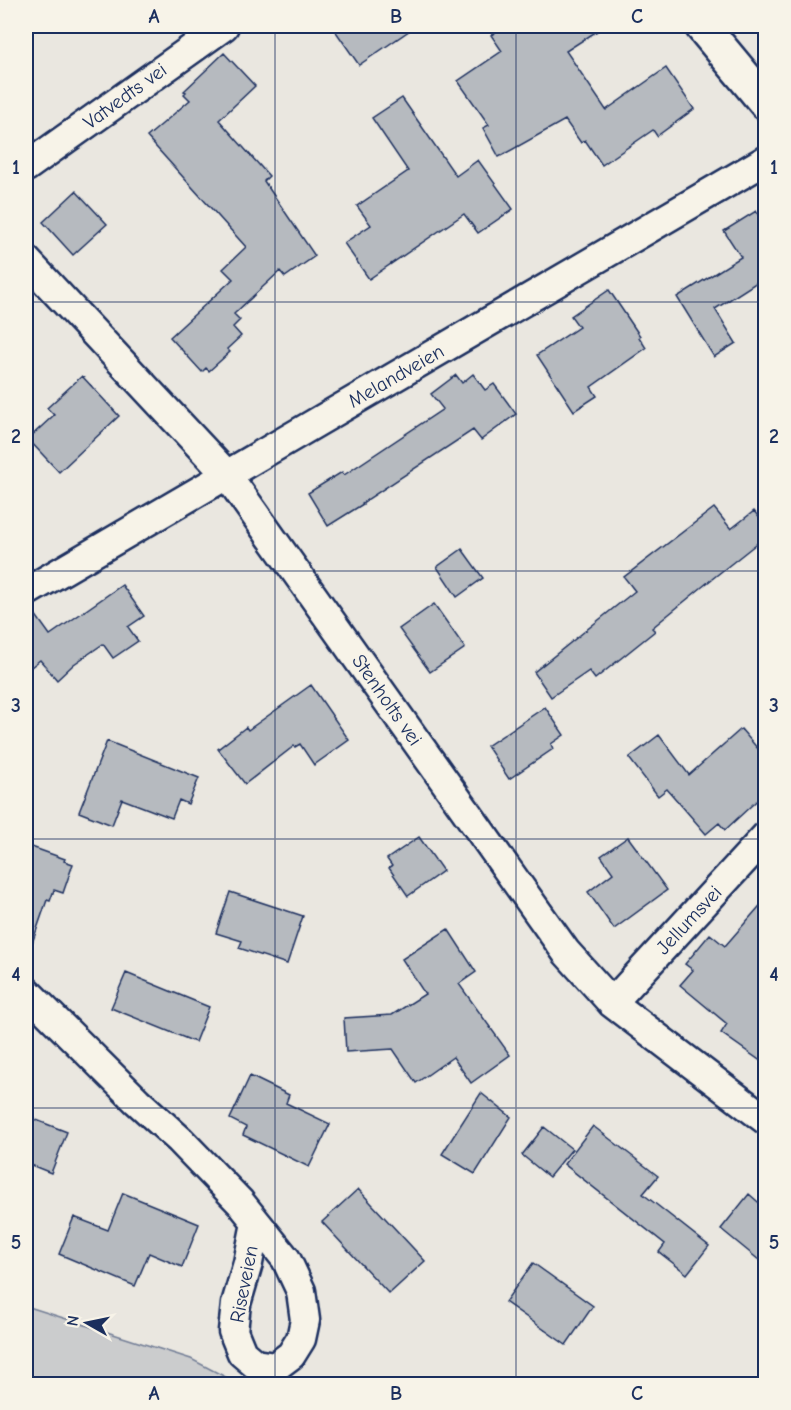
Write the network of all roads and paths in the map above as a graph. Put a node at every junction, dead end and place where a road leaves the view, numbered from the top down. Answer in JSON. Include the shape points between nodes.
{"nodes":[{"id":1,"x":224,"y":26,"type":"edge"},
{"id":2,"x":702,"y":26,"type":"edge"},
{"id":3,"x":765,"y":103,"type":"edge"},
{"id":4,"x":765,"y":160,"type":"edge"},
{"id":5,"x":26,"y":167,"type":"edge"},
{"id":6,"x":26,"y":260,"type":"edge"},
{"id":7,"x":226,"y":475,"type":"junction"},
{"id":8,"x":26,"y":592,"type":"edge"},
{"id":9,"x":765,"y":836,"type":"edge"},
{"id":10,"x":26,"y":991,"type":"edge"},
{"id":11,"x":612,"y":1003,"type":"junction"},
{"id":12,"x":765,"y":1120,"type":"edge"},
{"id":13,"x":256,"y":1223,"type":"dead end"}],
"edges":[{"from":1,"to":5,"type":"street","name":"Vatvedts vei"},
{"from":2,"to":3,"type":"street"},
{"from":4,"to":7,"type":"street","name":"Melandveien"},
{"from":6,"to":7,"type":"street","name":"Stenholts vei"},
{"from":7,"to":8,"type":"street","name":"Melandveien"},
{"from":7,"to":11,"type":"street","name":"Stenholts vei","via":[[566,952]]},
{"from":9,"to":11,"type":"street","name":"Jellumsvei"},
{"from":10,"to":13,"type":"street","name":"Riseveien","via":[[180,1140]]},
{"from":11,"to":12,"type":"street","name":"Stenholts vei"}]}
